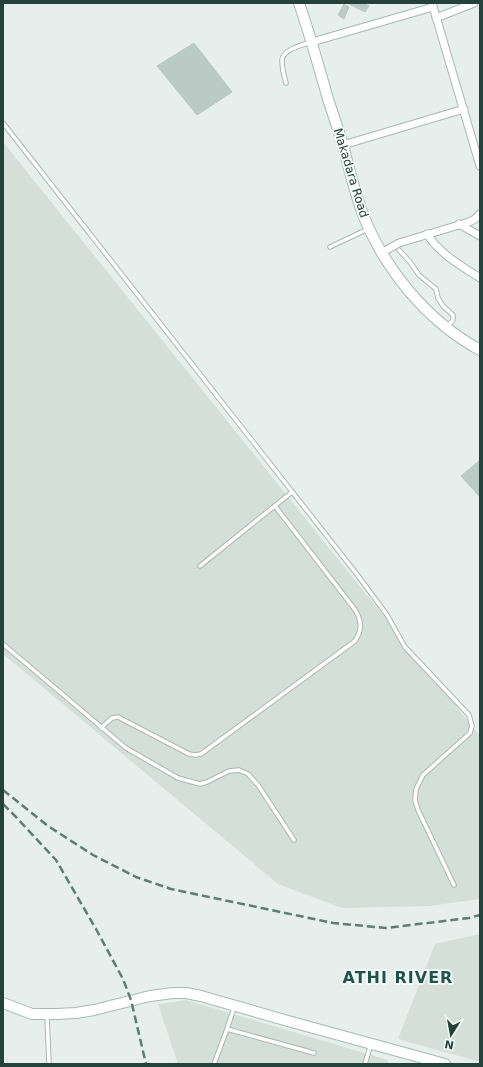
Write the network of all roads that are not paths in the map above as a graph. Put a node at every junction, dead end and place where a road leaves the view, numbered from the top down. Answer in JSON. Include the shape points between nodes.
{"nodes":[{"id":1,"x":299,"y":3,"type":"edge"},
{"id":2,"x":474,"y":3,"type":"edge"},
{"id":3,"x":433,"y":5,"type":"edge"},
{"id":4,"x":436,"y":18,"type":"junction"},
{"id":5,"x":312,"y":42,"type":"junction"},
{"id":6,"x":286,"y":82,"type":"dead end"},
{"id":7,"x":464,"y":109,"type":"junction"},
{"id":8,"x":3,"y":123,"type":"edge"},
{"id":9,"x":343,"y":144,"type":"junction"},
{"id":10,"x":480,"y":166,"type":"edge"},
{"id":11,"x":480,"y":214,"type":"edge"},
{"id":12,"x":459,"y":224,"type":"junction"},
{"id":13,"x":369,"y":229,"type":"junction"},
{"id":14,"x":427,"y":234,"type":"junction"},
{"id":15,"x":480,"y":236,"type":"edge"},
{"id":16,"x":330,"y":247,"type":"dead end"},
{"id":17,"x":399,"y":250,"type":"dead end"},
{"id":18,"x":381,"y":253,"type":"junction"},
{"id":19,"x":480,"y":278,"type":"edge"},
{"id":20,"x":446,"y":328,"type":"junction"},
{"id":21,"x":480,"y":350,"type":"edge"},
{"id":22,"x":292,"y":492,"type":"junction"},
{"id":23,"x":275,"y":506,"type":"junction"},
{"id":24,"x":200,"y":566,"type":"dead end"},
{"id":25,"x":3,"y":644,"type":"edge"},
{"id":26,"x":101,"y":728,"type":"junction"},
{"id":27,"x":294,"y":840,"type":"dead end"},
{"id":28,"x":454,"y":885,"type":"dead end"},
{"id":29,"x":3,"y":1003,"type":"edge"},
{"id":30,"x":235,"y":1006,"type":"junction"},
{"id":31,"x":47,"y":1014,"type":"junction"},
{"id":32,"x":227,"y":1029,"type":"junction"},
{"id":33,"x":371,"y":1043,"type":"junction"},
{"id":34,"x":314,"y":1053,"type":"dead end"},
{"id":35,"x":49,"y":1064,"type":"edge"},
{"id":36,"x":214,"y":1064,"type":"edge"},
{"id":37,"x":365,"y":1064,"type":"edge"},
{"id":38,"x":446,"y":1064,"type":"edge"}],
"edges":[{"from":1,"to":5,"type":"street","name":"Makadara Road"},
{"from":2,"to":4,"type":"street"},
{"from":3,"to":4,"type":"street"},
{"from":3,"to":5,"type":"street"},
{"from":4,"to":7,"type":"street"},
{"from":5,"to":6,"type":"lane","via":[[286,52],[282,61]]},
{"from":5,"to":9,"type":"street","name":"Makadara Road"},
{"from":7,"to":9,"type":"street"},
{"from":7,"to":10,"type":"street"},
{"from":8,"to":22,"type":"lane"},
{"from":9,"to":13,"type":"street","name":"Makadara Road","via":[[353,186]]},
{"from":11,"to":12,"type":"street","via":[[475,219]]},
{"from":12,"to":14,"type":"street"},
{"from":12,"to":15,"type":"street"},
{"from":13,"to":16,"type":"lane"},
{"from":13,"to":18,"type":"street","name":"Makadara Road"},
{"from":14,"to":18,"type":"street","via":[[399,243]]},
{"from":14,"to":19,"type":"street","via":[[443,253]]},
{"from":17,"to":20,"type":"lane","via":[[419,275],[436,289],[438,298],[452,315],[453,320]]},
{"from":18,"to":20,"type":"street","name":"Makadara Road","via":[[409,290]]},
{"from":20,"to":21,"type":"street","name":"Makadara Road"},
{"from":22,"to":23,"type":"lane"},
{"from":22,"to":28,"type":"lane","via":[[378,602],[406,647],[471,721],[470,732],[423,775],[416,789],[415,800],[418,810]]},
{"from":23,"to":24,"type":"lane"},
{"from":23,"to":26,"type":"lane","via":[[356,611],[361,620],[361,628],[355,641],[201,754],[189,754],[118,718],[112,718]]},
{"from":25,"to":26,"type":"lane"},
{"from":26,"to":27,"type":"lane","via":[[126,748],[178,778],[192,783],[207,782],[229,771],[239,770],[248,774]]},
{"from":29,"to":31,"type":"street","via":[[32,1014]]},
{"from":30,"to":31,"type":"street","via":[[201,996],[173,993],[76,1013]]},
{"from":30,"to":32,"type":"lane"},
{"from":30,"to":33,"type":"street"},
{"from":31,"to":35,"type":"lane"},
{"from":32,"to":34,"type":"lane"},
{"from":32,"to":36,"type":"lane"},
{"from":33,"to":37,"type":"lane"},
{"from":33,"to":38,"type":"street"}]}
